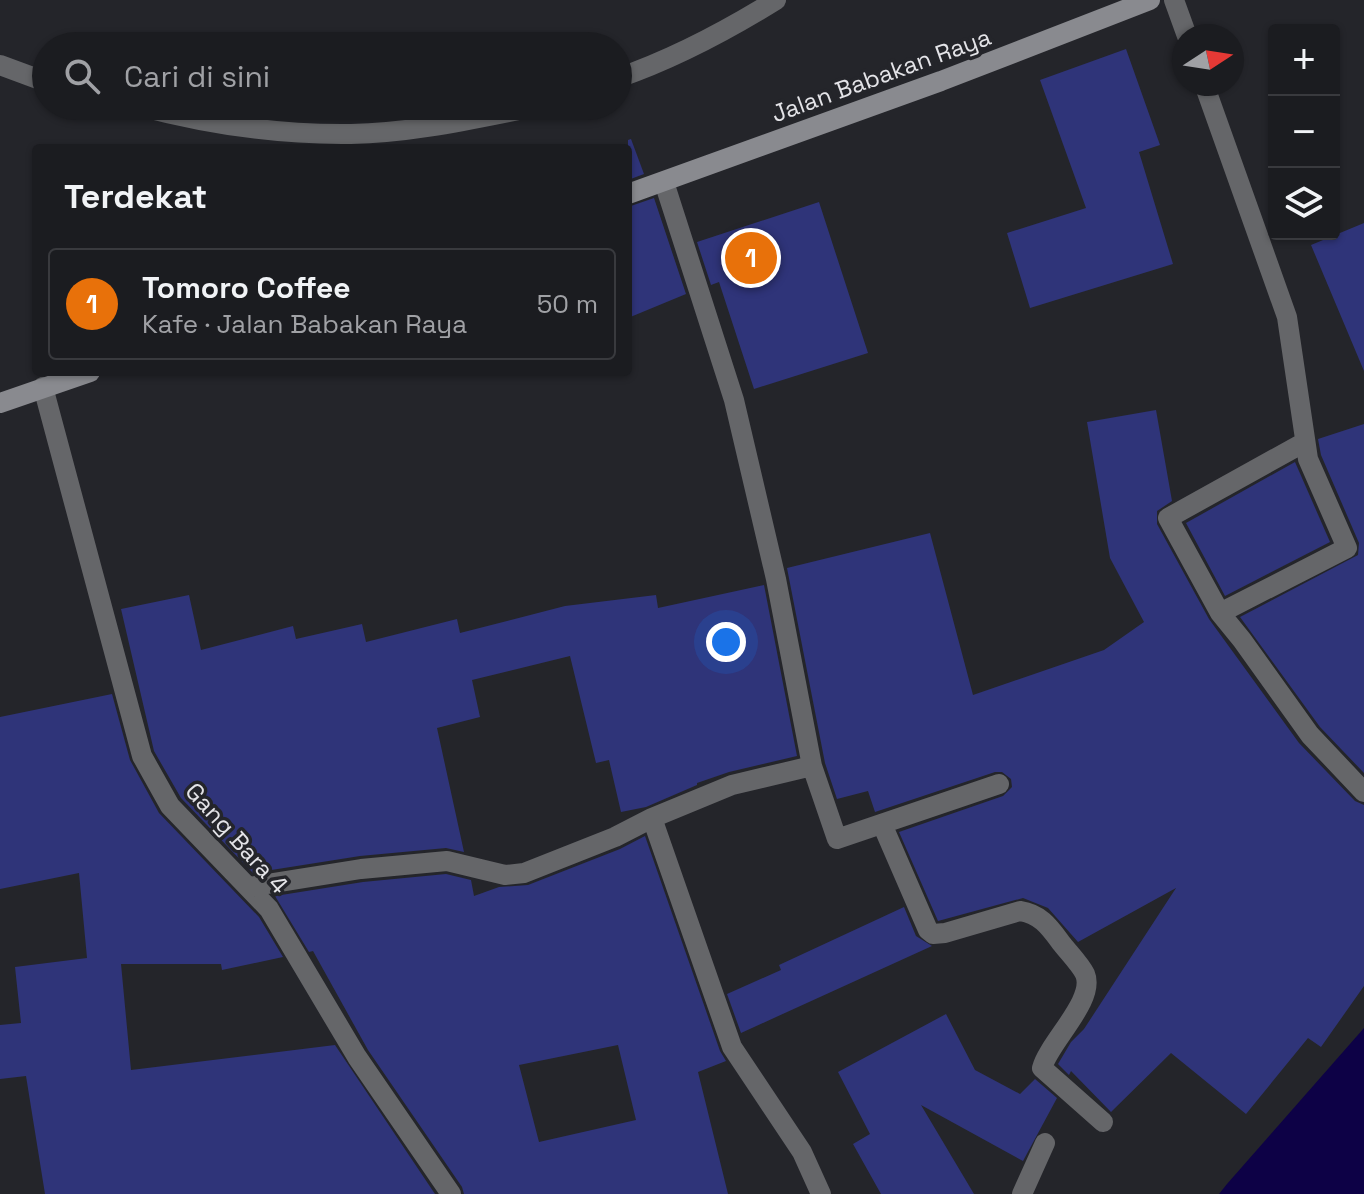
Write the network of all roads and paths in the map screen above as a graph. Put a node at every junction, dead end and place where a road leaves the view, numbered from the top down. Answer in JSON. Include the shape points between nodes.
{"nodes":[{"id":1,"x":776,"y":0,"type":"edge"},
{"id":2,"x":1150,"y":0,"type":"edge"},
{"id":3,"x":1174,"y":0,"type":"edge"},
{"id":4,"x":1183,"y":24,"type":"edge"},
{"id":5,"x":0,"y":65,"type":"edge"},
{"id":6,"x":632,"y":73,"type":"edge"},
{"id":7,"x":32,"y":77,"type":"edge"},
{"id":8,"x":1208,"y":96,"type":"edge"},
{"id":9,"x":214,"y":120,"type":"edge"},
{"id":10,"x":470,"y":120,"type":"edge"},
{"id":11,"x":664,"y":182,"type":"junction"},
{"id":12,"x":632,"y":193,"type":"edge"},
{"id":13,"x":77,"y":376,"type":"edge"},
{"id":14,"x":43,"y":387,"type":"junction"},
{"id":15,"x":0,"y":403,"type":"edge"},
{"id":16,"x":1305,"y":442,"type":"junction"},
{"id":17,"x":1220,"y":613,"type":"junction"},
{"id":18,"x":812,"y":766,"type":"junction"},
{"id":19,"x":999,"y":784,"type":"dead end"},
{"id":20,"x":1364,"y":792,"type":"edge"},
{"id":21,"x":652,"y":818,"type":"junction"},
{"id":22,"x":882,"y":824,"type":"junction"},
{"id":23,"x":249,"y":887,"type":"junction"},
{"id":24,"x":1103,"y":1122,"type":"dead end"},
{"id":25,"x":1045,"y":1143,"type":"dead end"},
{"id":26,"x":451,"y":1194,"type":"edge"},
{"id":27,"x":821,"y":1194,"type":"edge"},
{"id":28,"x":1022,"y":1194,"type":"edge"}],
"edges":[{"from":1,"to":6,"type":"street","via":[[742,22]]},
{"from":2,"to":11,"type":"street","name":"Jalan Babakan Raya"},
{"from":3,"to":4,"type":"street"},
{"from":5,"to":7,"type":"street"},
{"from":8,"to":16,"type":"street","via":[[1287,317]]},
{"from":9,"to":10,"type":"street","via":[[268,130],[352,134]]},
{"from":11,"to":12,"type":"street","name":"Jalan Babakan Raya"},
{"from":11,"to":18,"type":"street","via":[[734,400]]},
{"from":13,"to":14,"type":"street"},
{"from":14,"to":15,"type":"street"},
{"from":14,"to":23,"type":"street","name":"Gang Bara 4","via":[[142,756],[170,806]]},
{"from":16,"to":17,"type":"street","via":[[1347,548]]},
{"from":16,"to":17,"type":"street","via":[[1168,518]]},
{"from":17,"to":20,"type":"street","via":[[1310,735]]},
{"from":18,"to":21,"type":"street","via":[[732,785]]},
{"from":18,"to":22,"type":"street","via":[[837,839]]},
{"from":19,"to":22,"type":"street"},
{"from":21,"to":23,"type":"street","via":[[524,873],[505,875],[447,861]]},
{"from":21,"to":27,"type":"street","via":[[732,1047],[802,1152]]},
{"from":22,"to":24,"type":"street","via":[[933,934],[1020,911],[1033,913],[1085,973],[1082,1000],[1042,1068]]},
{"from":23,"to":26,"type":"street","name":"Gang Bara 4","via":[[269,909],[357,1057]]},
{"from":25,"to":28,"type":"street"}]}
